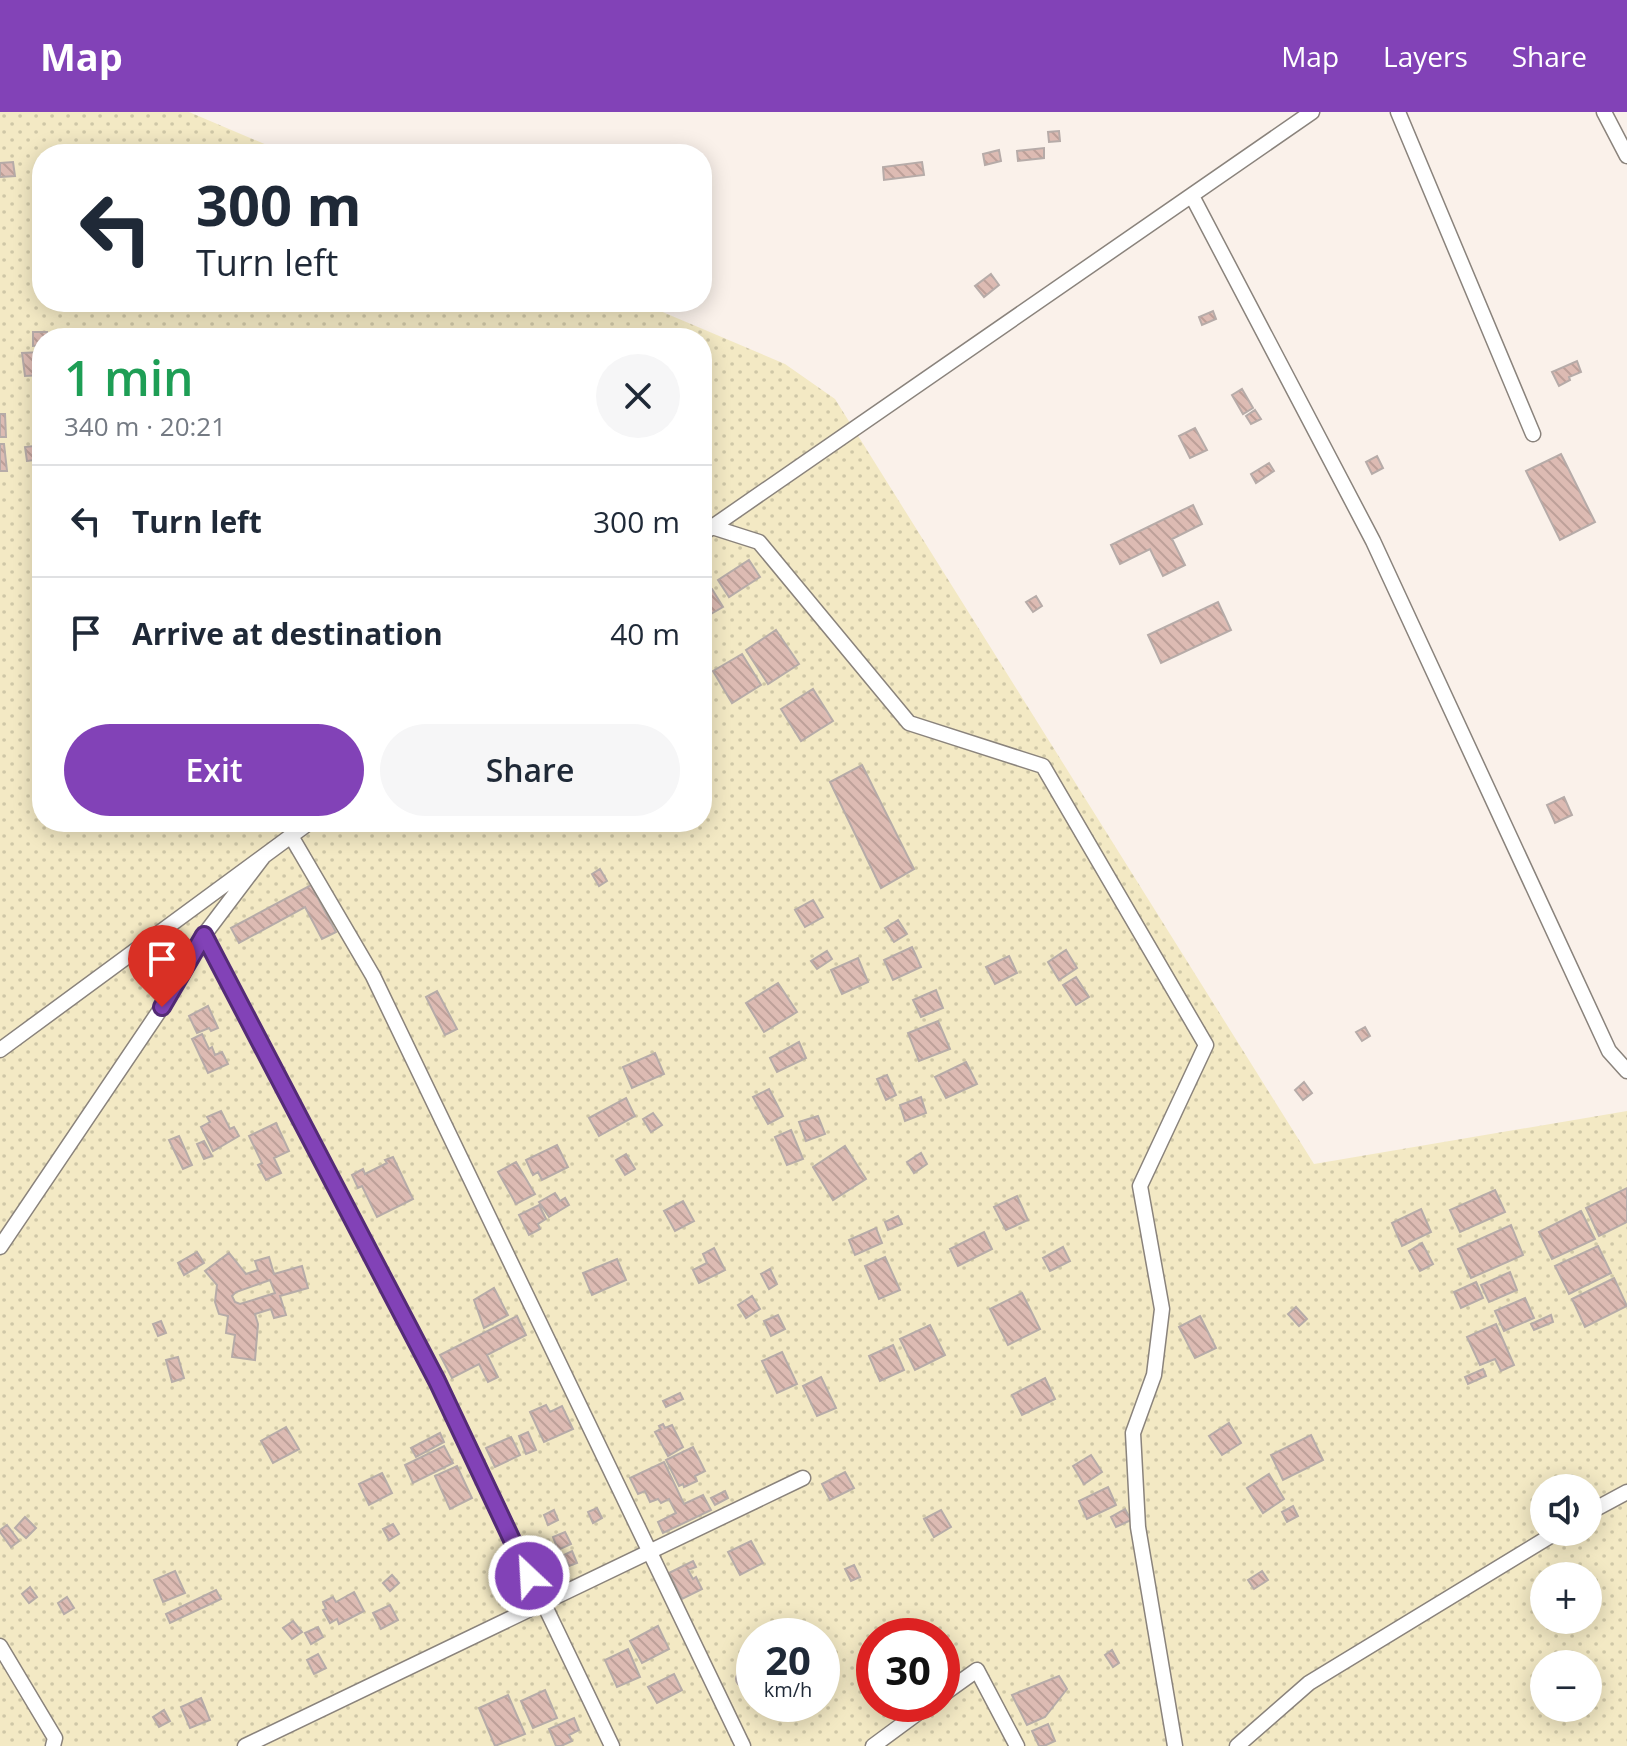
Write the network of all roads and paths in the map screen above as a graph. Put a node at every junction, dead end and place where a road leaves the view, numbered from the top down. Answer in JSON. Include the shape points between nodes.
{"nodes":[{"id":1,"x":1312,"y":112,"type":"edge"},
{"id":2,"x":1398,"y":112,"type":"edge"},
{"id":3,"x":1604,"y":112,"type":"edge"},
{"id":4,"x":1627,"y":156,"type":"edge"},
{"id":5,"x":1192,"y":196,"type":"junction"},
{"id":6,"x":1533,"y":434,"type":"dead end"},
{"id":7,"x":712,"y":527,"type":"edge"},
{"id":8,"x":712,"y":531,"type":"edge"},
{"id":9,"x":296,"y":832,"type":"edge"},
{"id":10,"x":291,"y":836,"type":"junction"},
{"id":11,"x":263,"y":857,"type":"junction"},
{"id":12,"x":204,"y":935,"type":"junction"},
{"id":13,"x":0,"y":1050,"type":"edge"},
{"id":14,"x":1627,"y":1071,"type":"edge"},
{"id":15,"x":0,"y":1247,"type":"edge"},
{"id":16,"x":803,"y":1478,"type":"dead end"},
{"id":17,"x":1627,"y":1492,"type":"edge"},
{"id":18,"x":1602,"y":1505,"type":"edge"},
{"id":19,"x":1534,"y":1546,"type":"edge"},
{"id":20,"x":650,"y":1552,"type":"junction"},
{"id":21,"x":542,"y":1604,"type":"junction"},
{"id":22,"x":0,"y":1646,"type":"edge"},
{"id":23,"x":960,"y":1682,"type":"edge"},
{"id":24,"x":906,"y":1722,"type":"edge"},
{"id":25,"x":53,"y":1746,"type":"edge"},
{"id":26,"x":245,"y":1746,"type":"edge"},
{"id":27,"x":612,"y":1746,"type":"edge"},
{"id":28,"x":743,"y":1746,"type":"edge"},
{"id":29,"x":873,"y":1746,"type":"edge"},
{"id":30,"x":1017,"y":1746,"type":"edge"},
{"id":31,"x":1175,"y":1746,"type":"edge"},
{"id":32,"x":1237,"y":1746,"type":"edge"}],
"edges":[{"from":1,"to":5,"type":"street"},
{"from":2,"to":6,"type":"street"},
{"from":3,"to":4,"type":"street"},
{"from":5,"to":7,"type":"street"},
{"from":5,"to":14,"type":"street","via":[[1373,541],[1609,1051]]},
{"from":8,"to":31,"type":"street","via":[[759,542],[909,723],[1043,766],[1206,1045],[1140,1186],[1162,1309],[1154,1375],[1133,1433],[1138,1527]]},
{"from":9,"to":10,"type":"street"},
{"from":10,"to":11,"type":"street"},
{"from":10,"to":20,"type":"street","via":[[373,976]]},
{"from":11,"to":12,"type":"street"},
{"from":11,"to":13,"type":"street"},
{"from":12,"to":15,"type":"street","via":[[162,1007]]},
{"from":12,"to":21,"type":"street","via":[[437,1381]]},
{"from":16,"to":20,"type":"street"},
{"from":17,"to":18,"type":"street"},
{"from":19,"to":32,"type":"street","via":[[1309,1683]]},
{"from":20,"to":21,"type":"street"},
{"from":20,"to":28,"type":"street"},
{"from":21,"to":26,"type":"street"},
{"from":21,"to":27,"type":"street"},
{"from":22,"to":25,"type":"street","via":[[55,1738]]},
{"from":23,"to":30,"type":"street","via":[[977,1670]]},
{"from":24,"to":29,"type":"street"}]}
